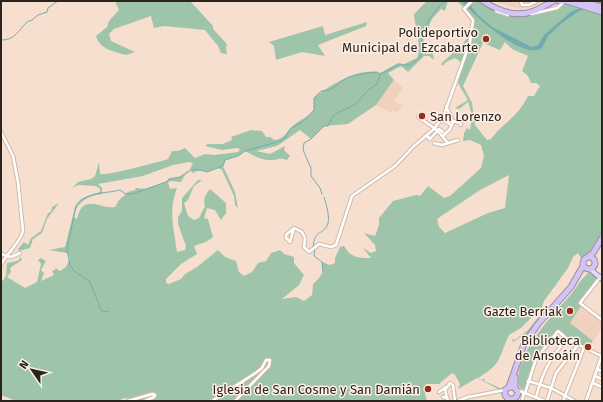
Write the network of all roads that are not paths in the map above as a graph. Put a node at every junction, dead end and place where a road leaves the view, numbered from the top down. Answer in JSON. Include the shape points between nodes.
{"nodes":[{"id":1,"x":472,"y":1,"type":"edge"},
{"id":2,"x":484,"y":1,"type":"edge"},
{"id":3,"x":538,"y":1,"type":"edge"},
{"id":4,"x":548,"y":1,"type":"edge"},
{"id":5,"x":554,"y":1,"type":"edge"},
{"id":6,"x":520,"y":2,"type":"edge"},
{"id":7,"x":563,"y":2,"type":"edge"},
{"id":8,"x":581,"y":2,"type":"edge"},
{"id":9,"x":600,"y":8,"type":"edge"},
{"id":10,"x":446,"y":106,"type":"junction"},
{"id":11,"x":418,"y":117,"type":"dead end"},
{"id":12,"x":441,"y":120,"type":"junction"},
{"id":13,"x":452,"y":121,"type":"junction"},
{"id":14,"x":451,"y":125,"type":"junction"},
{"id":15,"x":461,"y":125,"type":"dead end"},
{"id":16,"x":436,"y":129,"type":"junction"},
{"id":17,"x":1,"y":132,"type":"edge"},
{"id":18,"x":443,"y":132,"type":"dead end"},
{"id":19,"x":426,"y":135,"type":"junction"},
{"id":20,"x":443,"y":136,"type":"junction"},
{"id":21,"x":445,"y":139,"type":"junction"},
{"id":22,"x":458,"y":140,"type":"dead end"},
{"id":23,"x":434,"y":143,"type":"dead end"},
{"id":24,"x":448,"y":143,"type":"junction"},
{"id":25,"x":442,"y":145,"type":"junction"},
{"id":26,"x":294,"y":228,"type":"junction"},
{"id":27,"x":602,"y":238,"type":"edge"},
{"id":28,"x":602,"y":242,"type":"edge"},
{"id":29,"x":20,"y":253,"type":"dead end"},
{"id":30,"x":1,"y":254,"type":"edge"},
{"id":31,"x":7,"y":256,"type":"junction"},
{"id":32,"x":589,"y":256,"type":"junction"},
{"id":33,"x":594,"y":259,"type":"junction"},
{"id":34,"x":1,"y":265,"type":"edge"},
{"id":35,"x":589,"y":268,"type":"junction"},
{"id":36,"x":601,"y":277,"type":"edge"},
{"id":37,"x":602,"y":320,"type":"edge"},
{"id":38,"x":567,"y":339,"type":"junction"},
{"id":39,"x":578,"y":345,"type":"junction"},
{"id":40,"x":584,"y":348,"type":"junction"},
{"id":41,"x":601,"y":357,"type":"edge"},
{"id":42,"x":597,"y":370,"type":"junction"},
{"id":43,"x":602,"y":372,"type":"edge"},
{"id":44,"x":595,"y":376,"type":"junction"},
{"id":45,"x":602,"y":379,"type":"edge"},
{"id":46,"x":528,"y":381,"type":"junction"},
{"id":47,"x":593,"y":383,"type":"junction"},
{"id":48,"x":539,"y":384,"type":"junction"},
{"id":49,"x":446,"y":387,"type":"junction"},
{"id":50,"x":602,"y":387,"type":"edge"},
{"id":51,"x":551,"y":388,"type":"junction"},
{"id":52,"x":439,"y":392,"type":"dead end"},
{"id":53,"x":525,"y":393,"type":"junction"},
{"id":54,"x":507,"y":394,"type":"edge"},
{"id":55,"x":515,"y":395,"type":"edge"},
{"id":56,"x":566,"y":396,"type":"junction"},
{"id":57,"x":536,"y":397,"type":"junction"},
{"id":58,"x":446,"y":400,"type":"edge"},
{"id":59,"x":128,"y":401,"type":"edge"},
{"id":60,"x":145,"y":401,"type":"edge"},
{"id":61,"x":212,"y":401,"type":"edge"},
{"id":62,"x":235,"y":401,"type":"edge"},
{"id":63,"x":456,"y":401,"type":"edge"},
{"id":64,"x":522,"y":401,"type":"edge"},
{"id":65,"x":546,"y":401,"type":"edge"},
{"id":66,"x":563,"y":401,"type":"edge"},
{"id":67,"x":575,"y":401,"type":"edge"},
{"id":68,"x":586,"y":401,"type":"edge"}],
"edges":[{"from":1,"to":10,"type":"street","via":[[464,10],[473,20],[471,36]]},
{"from":2,"to":4,"type":"highway","via":[[513,12],[524,11]]},
{"from":2,"to":5,"type":"highway","via":[[497,10],[516,14],[533,11]]},
{"from":2,"to":7,"type":"street","via":[[498,12],[512,16],[535,14]]},
{"from":3,"to":6,"type":"street","via":[[525,5]]},
{"from":7,"to":8,"type":"highway"},
{"from":8,"to":9,"type":"highway"},
{"from":10,"to":12,"type":"street"},
{"from":10,"to":13,"type":"street"},
{"from":11,"to":16,"type":"street"},
{"from":12,"to":14,"type":"street"},
{"from":12,"to":16,"type":"street"},
{"from":13,"to":14,"type":"street"},
{"from":13,"to":15,"type":"street"},
{"from":14,"to":20,"type":"street"},
{"from":16,"to":18,"type":"street"},
{"from":16,"to":19,"type":"street"},
{"from":16,"to":19,"type":"street","via":[[430,139]]},
{"from":16,"to":20,"type":"street"},
{"from":17,"to":31,"type":"street","via":[[13,156],[23,231]]},
{"from":19,"to":26,"type":"street","via":[[395,166],[352,196],[338,244],[331,247],[319,244],[310,252],[304,244],[302,232]]},
{"from":20,"to":21,"type":"street"},
{"from":21,"to":24,"type":"street"},
{"from":21,"to":25,"type":"street"},
{"from":22,"to":24,"type":"street"},
{"from":23,"to":25,"type":"street"},
{"from":24,"to":25,"type":"street"},
{"from":26,"to":26,"type":"street","via":[[287,233],[286,238],[290,242]]},
{"from":27,"to":32,"type":"highway"},
{"from":28,"to":33,"type":"highway"},
{"from":29,"to":31,"type":"street","via":[[13,257]]},
{"from":30,"to":31,"type":"street"},
{"from":31,"to":34,"type":"street"},
{"from":32,"to":33,"type":"highway"},
{"from":32,"to":35,"type":"highway","via":[[583,261]]},
{"from":33,"to":35,"type":"highway"},
{"from":35,"to":36,"type":"main road"},
{"from":35,"to":54,"type":"highway","via":[[538,324],[524,344]]},
{"from":35,"to":55,"type":"highway","via":[[527,343],[518,364],[514,382]]},
{"from":36,"to":37,"type":"street","via":[[580,303]]},
{"from":38,"to":39,"type":"street"},
{"from":38,"to":46,"type":"street","via":[[558,331],[536,359]]},
{"from":38,"to":48,"type":"street","via":[[550,360]]},
{"from":39,"to":40,"type":"street"},
{"from":39,"to":51,"type":"street","via":[[560,366]]},
{"from":40,"to":41,"type":"street"},
{"from":40,"to":56,"type":"street"},
{"from":41,"to":42,"type":"street"},
{"from":42,"to":43,"type":"street"},
{"from":42,"to":44,"type":"street"},
{"from":44,"to":45,"type":"street"},
{"from":44,"to":47,"type":"street"},
{"from":46,"to":48,"type":"street"},
{"from":46,"to":53,"type":"street"},
{"from":47,"to":50,"type":"street"},
{"from":47,"to":68,"type":"street"},
{"from":48,"to":51,"type":"street"},
{"from":48,"to":57,"type":"street"},
{"from":49,"to":52,"type":"street"},
{"from":49,"to":58,"type":"street"},
{"from":49,"to":63,"type":"street","via":[[453,385]]},
{"from":51,"to":56,"type":"street"},
{"from":51,"to":65,"type":"street"},
{"from":53,"to":55,"type":"street"},
{"from":53,"to":57,"type":"street"},
{"from":53,"to":64,"type":"street"},
{"from":54,"to":55,"type":"highway"},
{"from":54,"to":55,"type":"highway"},
{"from":54,"to":63,"type":"street","via":[[494,392]]},
{"from":56,"to":66,"type":"street"},
{"from":56,"to":67,"type":"street"},
{"from":57,"to":65,"type":"street"},
{"from":59,"to":60,"type":"street","via":[[155,395]]},
{"from":61,"to":62,"type":"street","via":[[257,372],[266,360],[270,360],[270,366]]}]}
